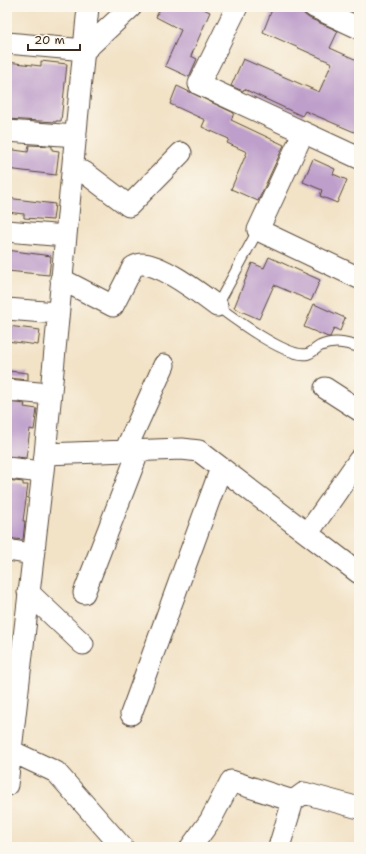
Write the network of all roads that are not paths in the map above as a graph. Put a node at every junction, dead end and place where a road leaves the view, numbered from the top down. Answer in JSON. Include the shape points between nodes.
{"nodes":[{"id":1,"x":88,"y":7,"type":"edge"},
{"id":2,"x":131,"y":7,"type":"edge"},
{"id":3,"x":237,"y":7,"type":"edge"},
{"id":4,"x":314,"y":7,"type":"edge"},
{"id":5,"x":359,"y":28,"type":"edge"},
{"id":6,"x":7,"y":43,"type":"edge"},
{"id":7,"x":85,"y":50,"type":"junction"},
{"id":8,"x":7,"y":131,"type":"edge"},
{"id":9,"x":303,"y":133,"type":"junction"},
{"id":10,"x":76,"y":136,"type":"junction"},
{"id":11,"x":181,"y":153,"type":"dead end"},
{"id":12,"x":359,"y":158,"type":"edge"},
{"id":13,"x":72,"y":171,"type":"junction"},
{"id":14,"x":258,"y":230,"type":"junction"},
{"id":15,"x":7,"y":231,"type":"edge"},
{"id":16,"x":65,"y":236,"type":"junction"},
{"id":17,"x":359,"y":278,"type":"edge"},
{"id":18,"x":60,"y":279,"type":"junction"},
{"id":19,"x":217,"y":306,"type":"junction"},
{"id":20,"x":7,"y":309,"type":"edge"},
{"id":21,"x":57,"y":313,"type":"junction"},
{"id":22,"x":359,"y":347,"type":"edge"},
{"id":23,"x":164,"y":365,"type":"dead end"},
{"id":24,"x":325,"y":388,"type":"dead end"},
{"id":25,"x":7,"y":390,"type":"edge"},
{"id":26,"x":49,"y":394,"type":"junction"},
{"id":27,"x":359,"y":410,"type":"edge"},
{"id":28,"x":132,"y":451,"type":"junction"},
{"id":29,"x":359,"y":460,"type":"edge"},
{"id":30,"x":43,"y":463,"type":"junction"},
{"id":31,"x":7,"y":468,"type":"edge"},
{"id":32,"x":221,"y":468,"type":"junction"},
{"id":33,"x":308,"y":533,"type":"junction"},
{"id":34,"x":7,"y":550,"type":"edge"},
{"id":35,"x":32,"y":554,"type":"junction"},
{"id":36,"x":359,"y":573,"type":"edge"},
{"id":37,"x":28,"y":592,"type":"junction"},
{"id":38,"x":84,"y":593,"type":"dead end"},
{"id":39,"x":15,"y":632,"type":"edge"},
{"id":40,"x":83,"y":644,"type":"dead end"},
{"id":41,"x":11,"y":701,"type":"edge"},
{"id":42,"x":132,"y":714,"type":"dead end"},
{"id":43,"x":11,"y":751,"type":"junction"},
{"id":44,"x":8,"y":778,"type":"edge"},
{"id":45,"x":294,"y":801,"type":"junction"},
{"id":46,"x":359,"y":808,"type":"edge"},
{"id":47,"x":122,"y":847,"type":"edge"},
{"id":48,"x":191,"y":847,"type":"edge"},
{"id":49,"x":280,"y":847,"type":"edge"}],
"edges":[{"from":1,"to":7,"type":"street"},
{"from":2,"to":7,"type":"street"},
{"from":3,"to":9,"type":"street","via":[[199,84]]},
{"from":4,"to":5,"type":"street"},
{"from":6,"to":7,"type":"street"},
{"from":7,"to":10,"type":"street"},
{"from":8,"to":10,"type":"street"},
{"from":9,"to":12,"type":"street"},
{"from":9,"to":14,"type":"street"},
{"from":10,"to":13,"type":"street"},
{"from":11,"to":13,"type":"street","via":[[130,206],[84,172]]},
{"from":13,"to":16,"type":"street"},
{"from":14,"to":17,"type":"street"},
{"from":14,"to":19,"type":"lane"},
{"from":15,"to":16,"type":"street"},
{"from":16,"to":18,"type":"street"},
{"from":18,"to":19,"type":"street","via":[[113,306],[133,266],[142,264],[189,285]]},
{"from":18,"to":21,"type":"street"},
{"from":19,"to":22,"type":"lane","via":[[252,332],[295,353],[307,354],[322,346],[342,342]]},
{"from":20,"to":21,"type":"street"},
{"from":21,"to":26,"type":"street"},
{"from":23,"to":28,"type":"street"},
{"from":24,"to":27,"type":"street"},
{"from":25,"to":26,"type":"street"},
{"from":26,"to":30,"type":"street"},
{"from":28,"to":30,"type":"street"},
{"from":28,"to":32,"type":"street","via":[[199,451]]},
{"from":28,"to":38,"type":"street"},
{"from":29,"to":33,"type":"street"},
{"from":30,"to":31,"type":"street"},
{"from":30,"to":35,"type":"street"},
{"from":32,"to":33,"type":"street"},
{"from":32,"to":42,"type":"street"},
{"from":33,"to":36,"type":"street"},
{"from":34,"to":35,"type":"street"},
{"from":35,"to":37,"type":"street"},
{"from":37,"to":39,"type":"street"},
{"from":37,"to":40,"type":"street"},
{"from":39,"to":41,"type":"street"},
{"from":41,"to":43,"type":"street"},
{"from":43,"to":44,"type":"street"},
{"from":43,"to":47,"type":"street","via":[[56,772]]},
{"from":45,"to":46,"type":"street","via":[[304,793]]},
{"from":45,"to":48,"type":"street","via":[[231,781],[210,821]]},
{"from":45,"to":49,"type":"street"}]}
